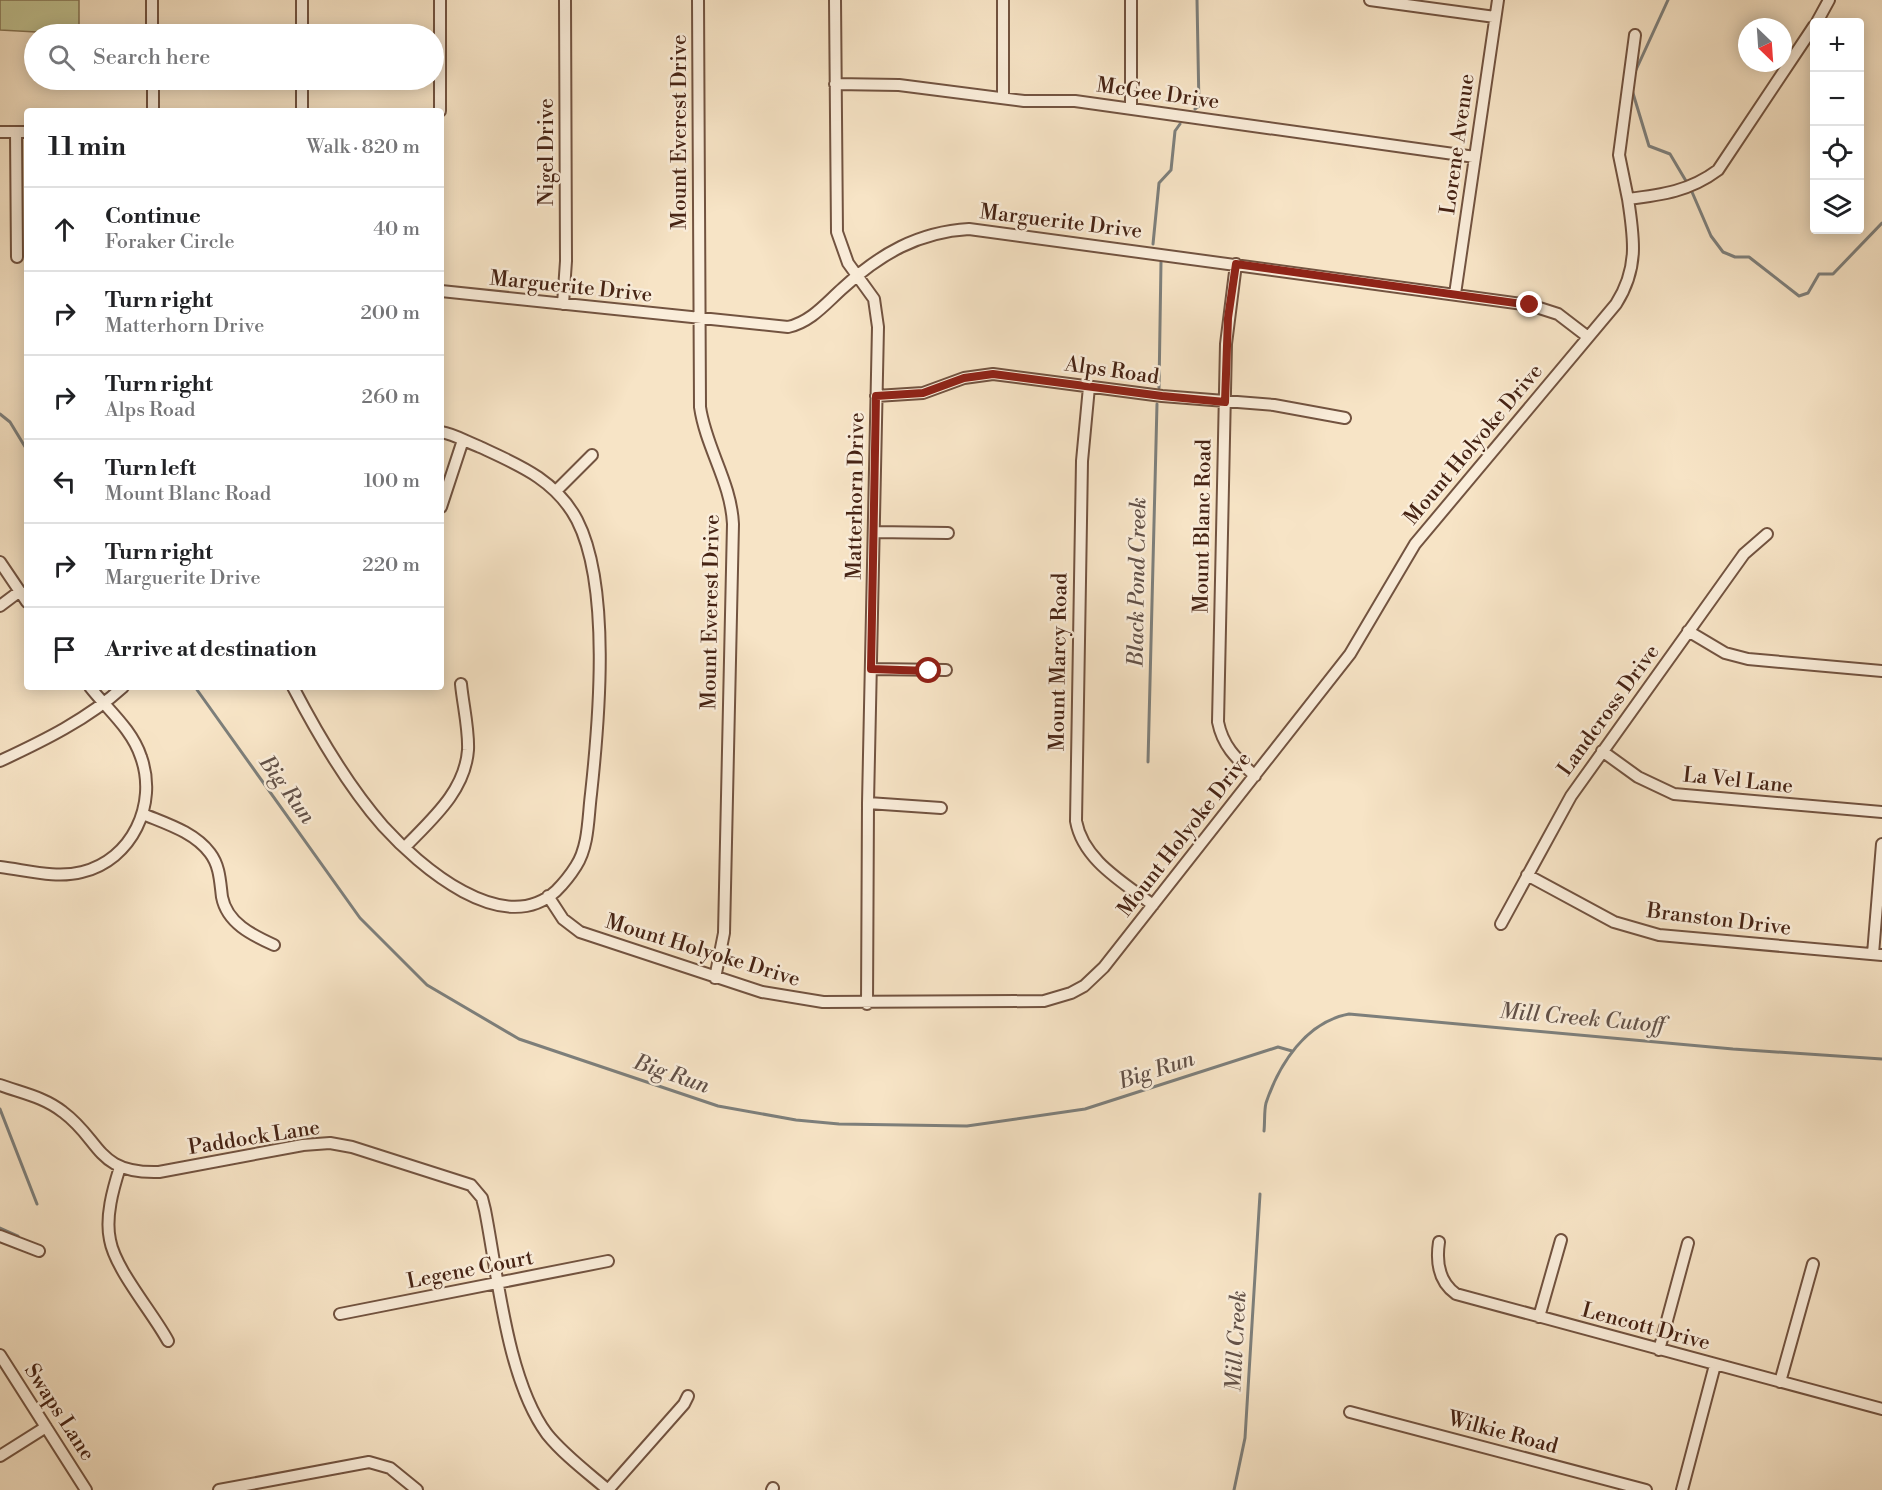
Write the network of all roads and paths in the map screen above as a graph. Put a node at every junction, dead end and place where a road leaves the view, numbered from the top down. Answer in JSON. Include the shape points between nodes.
{"nodes":[{"id":1,"x":152,"y":0,"type":"edge"},
{"id":2,"x":302,"y":0,"type":"edge"},
{"id":3,"x":440,"y":0,"type":"edge"},
{"id":4,"x":565,"y":0,"type":"edge"},
{"id":5,"x":698,"y":0,"type":"edge"},
{"id":6,"x":835,"y":0,"type":"edge"},
{"id":7,"x":1003,"y":0,"type":"edge"},
{"id":8,"x":1131,"y":0,"type":"edge"},
{"id":9,"x":1370,"y":0,"type":"edge"},
{"id":10,"x":1498,"y":0,"type":"edge"},
{"id":11,"x":1829,"y":0,"type":"edge"},
{"id":12,"x":1495,"y":17,"type":"junction"},
{"id":13,"x":1819,"y":18,"type":"edge"},
{"id":14,"x":152,"y":24,"type":"edge"},
{"id":15,"x":302,"y":24,"type":"edge"},
{"id":16,"x":440,"y":24,"type":"edge"},
{"id":17,"x":1810,"y":33,"type":"edge"},
{"id":18,"x":1635,"y":35,"type":"dead end"},
{"id":19,"x":835,"y":84,"type":"junction"},
{"id":20,"x":153,"y":90,"type":"edge"},
{"id":21,"x":302,"y":90,"type":"edge"},
{"id":22,"x":440,"y":90,"type":"edge"},
{"id":23,"x":1004,"y":97,"type":"junction"},
{"id":24,"x":153,"y":108,"type":"edge"},
{"id":25,"x":302,"y":108,"type":"edge"},
{"id":26,"x":440,"y":108,"type":"edge"},
{"id":27,"x":1131,"y":108,"type":"junction"},
{"id":28,"x":0,"y":132,"type":"edge"},
{"id":29,"x":21,"y":132,"type":"edge"},
{"id":30,"x":1475,"y":157,"type":"junction"},
{"id":31,"x":1628,"y":199,"type":"junction"},
{"id":32,"x":17,"y":257,"type":"dead end"},
{"id":33,"x":1236,"y":264,"type":"junction"},
{"id":34,"x":857,"y":275,"type":"junction"},
{"id":35,"x":444,"y":291,"type":"edge"},
{"id":36,"x":1455,"y":294,"type":"junction"},
{"id":37,"x":563,"y":304,"type":"junction"},
{"id":38,"x":699,"y":319,"type":"junction"},
{"id":39,"x":1588,"y":337,"type":"junction"},
{"id":40,"x":1089,"y":387,"type":"junction"},
{"id":41,"x":876,"y":396,"type":"junction"},
{"id":42,"x":1225,"y":402,"type":"junction"},
{"id":43,"x":1345,"y":418,"type":"dead end"},
{"id":44,"x":444,"y":433,"type":"edge"},
{"id":45,"x":463,"y":440,"type":"junction"},
{"id":46,"x":592,"y":455,"type":"dead end"},
{"id":47,"x":555,"y":491,"type":"junction"},
{"id":48,"x":444,"y":498,"type":"edge"},
{"id":49,"x":874,"y":532,"type":"junction"},
{"id":50,"x":948,"y":533,"type":"dead end"},
{"id":51,"x":1767,"y":534,"type":"dead end"},
{"id":52,"x":0,"y":562,"type":"edge"},
{"id":53,"x":20,"y":591,"type":"junction"},
{"id":54,"x":24,"y":597,"type":"edge"},
{"id":55,"x":0,"y":606,"type":"edge"},
{"id":56,"x":1688,"y":631,"type":"junction"},
{"id":57,"x":871,"y":669,"type":"junction"},
{"id":58,"x":946,"y":670,"type":"dead end"},
{"id":59,"x":1882,"y":671,"type":"edge"},
{"id":60,"x":461,"y":684,"type":"dead end"},
{"id":61,"x":93,"y":690,"type":"edge"},
{"id":62,"x":119,"y":690,"type":"edge"},
{"id":63,"x":295,"y":690,"type":"edge"},
{"id":64,"x":104,"y":703,"type":"junction"},
{"id":65,"x":1602,"y":751,"type":"junction"},
{"id":66,"x":0,"y":760,"type":"edge"},
{"id":67,"x":1255,"y":776,"type":"junction"},
{"id":68,"x":868,"y":803,"type":"junction"},
{"id":69,"x":941,"y":808,"type":"dead end"},
{"id":70,"x":1882,"y":812,"type":"edge"},
{"id":71,"x":143,"y":814,"type":"junction"},
{"id":72,"x":1882,"y":844,"type":"edge"},
{"id":73,"x":405,"y":847,"type":"junction"},
{"id":74,"x":0,"y":867,"type":"edge"},
{"id":75,"x":1527,"y":875,"type":"junction"},
{"id":76,"x":548,"y":896,"type":"junction"},
{"id":77,"x":1153,"y":905,"type":"junction"},
{"id":78,"x":1501,"y":924,"type":"dead end"},
{"id":79,"x":274,"y":945,"type":"dead end"},
{"id":80,"x":1878,"y":955,"type":"edge"},
{"id":81,"x":715,"y":978,"type":"junction"},
{"id":82,"x":867,"y":1004,"type":"junction"},
{"id":83,"x":0,"y":1085,"type":"edge"},
{"id":84,"x":120,"y":1167,"type":"junction"},
{"id":85,"x":0,"y":1236,"type":"edge"},
{"id":86,"x":1561,"y":1240,"type":"dead end"},
{"id":87,"x":1439,"y":1242,"type":"dead end"},
{"id":88,"x":1688,"y":1243,"type":"dead end"},
{"id":89,"x":39,"y":1251,"type":"dead end"},
{"id":90,"x":608,"y":1261,"type":"dead end"},
{"id":91,"x":1813,"y":1264,"type":"dead end"},
{"id":92,"x":499,"y":1283,"type":"junction"},
{"id":93,"x":340,"y":1314,"type":"dead end"},
{"id":94,"x":1539,"y":1317,"type":"junction"},
{"id":95,"x":168,"y":1341,"type":"dead end"},
{"id":96,"x":1659,"y":1350,"type":"junction"},
{"id":97,"x":0,"y":1355,"type":"edge"},
{"id":98,"x":1715,"y":1365,"type":"junction"},
{"id":99,"x":1780,"y":1382,"type":"junction"},
{"id":100,"x":688,"y":1396,"type":"dead end"},
{"id":101,"x":1882,"y":1408,"type":"edge"},
{"id":102,"x":1350,"y":1412,"type":"dead end"},
{"id":103,"x":46,"y":1427,"type":"junction"},
{"id":104,"x":0,"y":1456,"type":"edge"},
{"id":105,"x":261,"y":1486,"type":"edge"},
{"id":106,"x":86,"y":1490,"type":"edge"},
{"id":107,"x":219,"y":1490,"type":"edge"},
{"id":108,"x":417,"y":1490,"type":"edge"},
{"id":109,"x":608,"y":1490,"type":"edge"},
{"id":110,"x":1646,"y":1490,"type":"edge"},
{"id":111,"x":1682,"y":1490,"type":"edge"}],
"edges":[{"from":1,"to":14,"type":"street"},
{"from":2,"to":15,"type":"street"},
{"from":3,"to":16,"type":"street"},
{"from":4,"to":37,"type":"street","name":"Nigel Drive"},
{"from":5,"to":38,"type":"street","name":"Mount Everest Drive"},
{"from":6,"to":19,"type":"street","name":"Matterhorn Drive"},
{"from":7,"to":23,"type":"street"},
{"from":8,"to":27,"type":"street"},
{"from":9,"to":12,"type":"street"},
{"from":10,"to":12,"type":"street","name":"Lorene Avenue"},
{"from":11,"to":13,"type":"street"},
{"from":12,"to":30,"type":"street","name":"Lorene Avenue"},
{"from":17,"to":31,"type":"street","via":[[1718,170],[1700,183],[1674,193]]},
{"from":18,"to":31,"type":"street","via":[[1619,155]]},
{"from":19,"to":23,"type":"street","name":"McGee Drive","via":[[899,85]]},
{"from":19,"to":34,"type":"street","name":"Matterhorn Drive","via":[[837,232],[840,247]]},
{"from":20,"to":24,"type":"street"},
{"from":21,"to":25,"type":"street"},
{"from":22,"to":26,"type":"street"},
{"from":23,"to":27,"type":"street","name":"McGee Drive"},
{"from":27,"to":30,"type":"street","name":"McGee Drive"},
{"from":28,"to":29,"type":"street"},
{"from":29,"to":32,"type":"street"},
{"from":30,"to":36,"type":"street","name":"Lorene Avenue"},
{"from":31,"to":39,"type":"street","name":"Mount Holyoke Drive","via":[[1635,244],[1631,268],[1623,291]]},
{"from":33,"to":34,"type":"street","name":"Marguerite Drive","via":[[969,229],[908,242],[888,251]]},
{"from":33,"to":36,"type":"street","name":"Marguerite Drive"},
{"from":33,"to":42,"type":"street","name":"Mount Blanc Road","via":[[1228,318]]},
{"from":34,"to":38,"type":"street","name":"Marguerite Drive","via":[[796,325],[775,327]]},
{"from":34,"to":41,"type":"street","name":"Matterhorn Drive","via":[[871,292],[877,311]]},
{"from":35,"to":37,"type":"street","name":"Marguerite Drive"},
{"from":36,"to":39,"type":"street","name":"Marguerite Drive","via":[[1542,307]]},
{"from":37,"to":38,"type":"street","name":"Marguerite Drive"},
{"from":38,"to":81,"type":"street","name":"Mount Everest Drive","via":[[702,424],[729,492],[733,524],[724,933]]},
{"from":39,"to":67,"type":"street","name":"Mount Holyoke Drive","via":[[1415,544],[1350,654]]},
{"from":40,"to":41,"type":"street","name":"Alps Road","via":[[985,374],[923,393]]},
{"from":40,"to":42,"type":"street","name":"Alps Road"},
{"from":40,"to":77,"type":"street","name":"Mount Marcy Road","via":[[1082,461],[1076,821],[1080,838],[1095,859]]},
{"from":41,"to":49,"type":"street","name":"Matterhorn Drive"},
{"from":42,"to":43,"type":"street","name":"Alps Road","via":[[1274,405]]},
{"from":42,"to":67,"type":"street","name":"Mount Blanc Road","via":[[1218,722],[1228,750]]},
{"from":44,"to":45,"type":"street"},
{"from":45,"to":47,"type":"street","via":[[524,467]]},
{"from":45,"to":48,"type":"street"},
{"from":46,"to":47,"type":"street"},
{"from":47,"to":76,"type":"street","via":[[576,519],[590,560],[598,625],[598,724],[585,841],[577,866]]},
{"from":49,"to":50,"type":"street"},
{"from":49,"to":57,"type":"street","name":"Matterhorn Drive"},
{"from":51,"to":56,"type":"street","name":"Landcross Drive","via":[[1744,554]]},
{"from":52,"to":53,"type":"street"},
{"from":53,"to":54,"type":"street"},
{"from":53,"to":55,"type":"street"},
{"from":56,"to":59,"type":"street","via":[[1725,653],[1748,659]]},
{"from":56,"to":65,"type":"street","name":"Landcross Drive"},
{"from":57,"to":58,"type":"street"},
{"from":57,"to":68,"type":"street","name":"Matterhorn Drive"},
{"from":60,"to":73,"type":"street","via":[[468,749],[465,765],[442,808]]},
{"from":61,"to":64,"type":"street"},
{"from":62,"to":64,"type":"street"},
{"from":63,"to":73,"type":"street","via":[[331,755],[383,826]]},
{"from":64,"to":66,"type":"street","via":[[52,735]]},
{"from":64,"to":71,"type":"street","via":[[122,723],[141,756],[147,788]]},
{"from":65,"to":70,"type":"street","name":"La Vel Lane","via":[[1638,777],[1674,794]]},
{"from":65,"to":75,"type":"street","name":"Landcross Drive","via":[[1571,796]]},
{"from":67,"to":77,"type":"street","name":"Mount Holyoke Drive"},
{"from":68,"to":69,"type":"street"},
{"from":68,"to":82,"type":"street","name":"Matterhorn Drive"},
{"from":71,"to":74,"type":"street","via":[[119,852],[82,872],[60,875]]},
{"from":71,"to":79,"type":"street","via":[[182,830],[203,845],[217,864],[228,914]]},
{"from":72,"to":80,"type":"street"},
{"from":73,"to":76,"type":"street","via":[[481,901],[522,906],[536,904]]},
{"from":75,"to":78,"type":"street","name":"Landcross Drive"},
{"from":75,"to":80,"type":"street","name":"Branston Drive","via":[[1614,922],[1659,935]]},
{"from":76,"to":81,"type":"street","name":"Mount Holyoke Drive","via":[[563,919],[580,933]]},
{"from":77,"to":82,"type":"street","name":"Mount Holyoke Drive","via":[[1092,980],[1062,997],[1035,1001]]},
{"from":81,"to":82,"type":"street","name":"Mount Holyoke Drive","via":[[779,997]]},
{"from":83,"to":84,"type":"street","name":"Paddock Lane","via":[[47,1100],[75,1122],[100,1154]]},
{"from":84,"to":92,"type":"street","name":"Paddock Lane","via":[[159,1172],[316,1143],[352,1147],[463,1182],[477,1190],[485,1210]]},
{"from":84,"to":95,"type":"street","via":[[109,1225],[110,1243]]},
{"from":85,"to":89,"type":"street"},
{"from":86,"to":94,"type":"street"},
{"from":87,"to":94,"type":"street","name":"Lencott Drive","via":[[1441,1276],[1451,1290]]},
{"from":88,"to":96,"type":"street"},
{"from":90,"to":92,"type":"street","name":"Legene Court"},
{"from":91,"to":99,"type":"street"},
{"from":92,"to":93,"type":"street","name":"Legene Court"},
{"from":92,"to":109,"type":"street","via":[[514,1360],[535,1413],[560,1448]]},
{"from":94,"to":96,"type":"street","name":"Lencott Drive"},
{"from":96,"to":98,"type":"street","name":"Lencott Drive"},
{"from":97,"to":103,"type":"street","name":"Swaps Lane"},
{"from":98,"to":99,"type":"street","name":"Lencott Drive"},
{"from":98,"to":111,"type":"street"},
{"from":99,"to":101,"type":"street","name":"Lencott Drive"},
{"from":100,"to":109,"type":"street"},
{"from":102,"to":110,"type":"street","name":"Wilkie Road"},
{"from":103,"to":104,"type":"street"},
{"from":103,"to":106,"type":"street","name":"Swaps Lane"},
{"from":105,"to":107,"type":"street"},
{"from":105,"to":108,"type":"street","via":[[369,1462],[390,1468]]}]}
